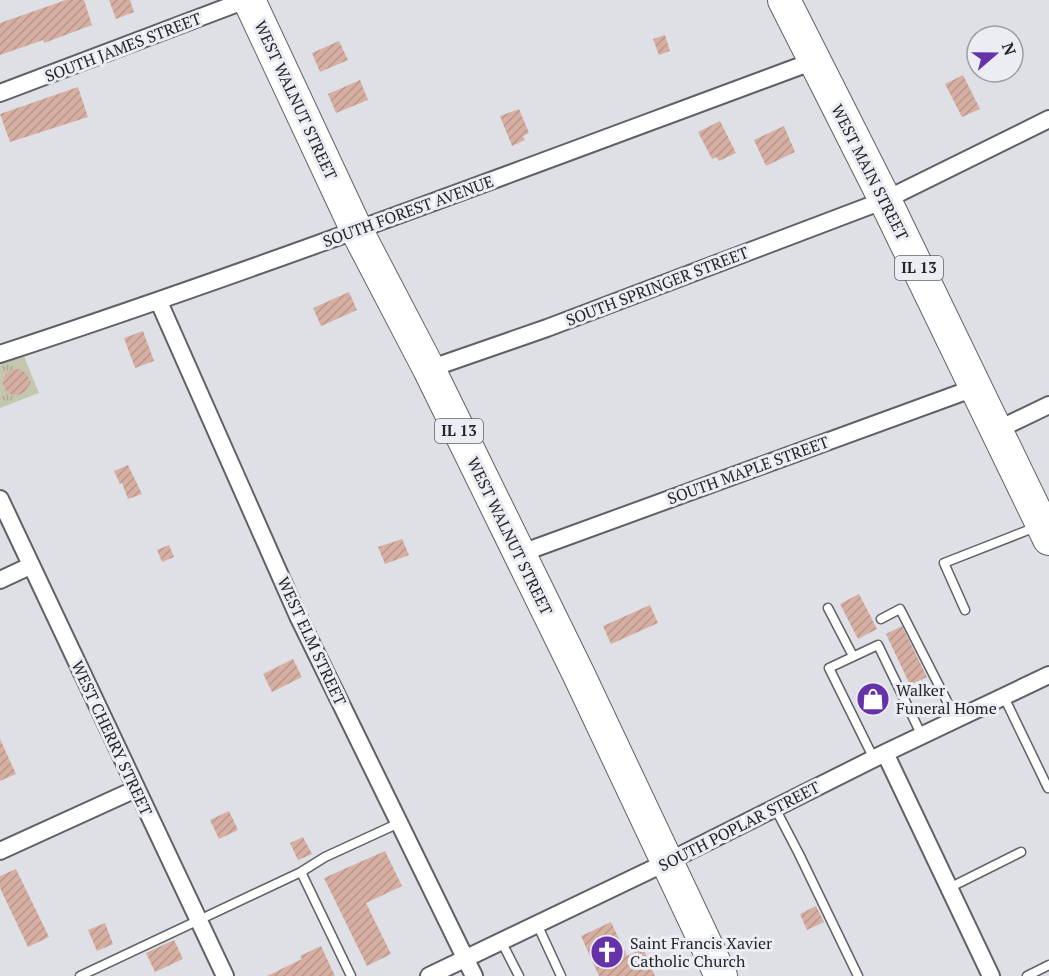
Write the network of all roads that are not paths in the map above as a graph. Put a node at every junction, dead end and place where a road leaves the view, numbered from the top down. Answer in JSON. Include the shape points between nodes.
{"nodes":[{"id":1,"x":247,"y":0,"type":"edge"},
{"id":2,"x":784,"y":0,"type":"edge"},
{"id":3,"x":814,"y":61,"type":"junction"},
{"id":4,"x":0,"y":93,"type":"edge"},
{"id":5,"x":1049,"y":119,"type":"edge"},
{"id":6,"x":885,"y":200,"type":"junction"},
{"id":7,"x":357,"y":231,"type":"junction"},
{"id":8,"x":159,"y":302,"type":"junction"},
{"id":9,"x":0,"y":354,"type":"edge"},
{"id":10,"x":429,"y":369,"type":"junction"},
{"id":11,"x":977,"y":387,"type":"junction"},
{"id":12,"x":1049,"y":405,"type":"edge"},
{"id":13,"x":997,"y":430,"type":"junction"},
{"id":14,"x":0,"y":500,"type":"edge"},
{"id":15,"x":1047,"y":529,"type":"edge"},
{"id":16,"x":519,"y":554,"type":"junction"},
{"id":17,"x":30,"y":566,"type":"junction"},
{"id":18,"x":0,"y":580,"type":"edge"},
{"id":19,"x":828,"y":608,"type":"dead end"},
{"id":20,"x":965,"y":610,"type":"dead end"},
{"id":21,"x":881,"y":619,"type":"dead end"},
{"id":22,"x":853,"y":656,"type":"junction"},
{"id":23,"x":1049,"y":675,"type":"edge"},
{"id":24,"x":1004,"y":697,"type":"junction"},
{"id":25,"x":956,"y":719,"type":"junction"},
{"id":26,"x":922,"y":736,"type":"junction"},
{"id":27,"x":879,"y":756,"type":"junction"},
{"id":28,"x":136,"y":789,"type":"junction"},
{"id":29,"x":1048,"y":789,"type":"edge"},
{"id":30,"x":775,"y":808,"type":"junction"},
{"id":31,"x":399,"y":823,"type":"junction"},
{"id":32,"x":0,"y":851,"type":"edge"},
{"id":33,"x":1021,"y":852,"type":"dead end"},
{"id":34,"x":667,"y":862,"type":"junction"},
{"id":35,"x":301,"y":872,"type":"junction"},
{"id":36,"x":948,"y":888,"type":"junction"},
{"id":37,"x":199,"y":920,"type":"junction"},
{"id":38,"x":537,"y":924,"type":"junction"},
{"id":39,"x":501,"y":941,"type":"junction"},
{"id":40,"x":465,"y":959,"type":"junction"},
{"id":41,"x":1049,"y":965,"type":"edge"},
{"id":42,"x":80,"y":976,"type":"edge"},
{"id":43,"x":225,"y":976,"type":"edge"},
{"id":44,"x":351,"y":976,"type":"edge"},
{"id":45,"x":429,"y":976,"type":"edge"},
{"id":46,"x":474,"y":976,"type":"edge"},
{"id":47,"x":519,"y":976,"type":"edge"},
{"id":48,"x":561,"y":976,"type":"edge"},
{"id":49,"x":721,"y":976,"type":"edge"},
{"id":50,"x":858,"y":976,"type":"edge"},
{"id":51,"x":991,"y":976,"type":"edge"},
{"id":52,"x":1027,"y":976,"type":"edge"}],
"edges":[{"from":1,"to":4,"type":"street","name":"SOUTH JAMES STREET"},
{"from":1,"to":7,"type":"highway","name":"WEST WALNUT STREET","number":"IL 13"},
{"from":2,"to":3,"type":"highway","name":"WEST MAIN STREET","number":"IL 13"},
{"from":3,"to":6,"type":"highway","name":"WEST MAIN STREET","number":"IL 13"},
{"from":3,"to":7,"type":"street","name":"SOUTH FOREST AVENUE"},
{"from":5,"to":6,"type":"street","name":"SOUTH SPRINGER STREET"},
{"from":6,"to":10,"type":"street","name":"SOUTH SPRINGER STREET"},
{"from":6,"to":11,"type":"highway","name":"WEST MAIN STREET","number":"IL 13"},
{"from":7,"to":8,"type":"street","name":"SOUTH FOREST AVENUE"},
{"from":7,"to":10,"type":"highway","name":"WEST WALNUT STREET","number":"IL 13"},
{"from":8,"to":9,"type":"street","name":"SOUTH FOREST AVENUE"},
{"from":8,"to":31,"type":"street","name":"WEST ELM STREET","via":[[298,616]]},
{"from":10,"to":16,"type":"highway","name":"WEST WALNUT STREET","number":"IL 13"},
{"from":11,"to":13,"type":"highway","name":"WEST MAIN STREET","number":"IL 13"},
{"from":11,"to":16,"type":"street","name":"SOUTH MAPLE STREET"},
{"from":12,"to":13,"type":"street"},
{"from":13,"to":15,"type":"highway","name":"WEST MAIN STREET","number":"IL 13"},
{"from":14,"to":17,"type":"street","name":"WEST CHERRY STREET"},
{"from":15,"to":20,"type":"lane","via":[[1019,535],[944,563]]},
{"from":16,"to":34,"type":"highway","name":"WEST WALNUT STREET","number":"IL 13"},
{"from":17,"to":18,"type":"street"},
{"from":17,"to":28,"type":"street","name":"WEST CHERRY STREET"},
{"from":19,"to":22,"type":"lane"},
{"from":21,"to":25,"type":"lane","via":[[900,609]]},
{"from":22,"to":26,"type":"lane","via":[[878,645]]},
{"from":22,"to":27,"type":"lane","via":[[829,668]]},
{"from":23,"to":24,"type":"street","name":"SOUTH POPLAR STREET"},
{"from":24,"to":25,"type":"street","name":"SOUTH POPLAR STREET"},
{"from":24,"to":29,"type":"lane"},
{"from":25,"to":26,"type":"street","name":"SOUTH POPLAR STREET"},
{"from":26,"to":27,"type":"street","name":"SOUTH POPLAR STREET"},
{"from":27,"to":30,"type":"street","name":"SOUTH POPLAR STREET"},
{"from":27,"to":36,"type":"street"},
{"from":28,"to":32,"type":"street"},
{"from":28,"to":37,"type":"street","name":"WEST CHERRY STREET"},
{"from":30,"to":34,"type":"street","name":"SOUTH POPLAR STREET"},
{"from":30,"to":50,"type":"lane"},
{"from":31,"to":35,"type":"lane"},
{"from":31,"to":40,"type":"street","name":"WEST ELM STREET"},
{"from":33,"to":36,"type":"lane"},
{"from":34,"to":38,"type":"street","name":"SOUTH POPLAR STREET"},
{"from":34,"to":49,"type":"highway","name":"WEST WALNUT STREET","number":"IL 13"},
{"from":35,"to":37,"type":"lane"},
{"from":35,"to":44,"type":"lane"},
{"from":36,"to":51,"type":"street"},
{"from":37,"to":42,"type":"lane"},
{"from":37,"to":43,"type":"street","name":"WEST CHERRY STREET"},
{"from":38,"to":39,"type":"street","name":"SOUTH POPLAR STREET"},
{"from":38,"to":48,"type":"lane"},
{"from":39,"to":40,"type":"street","name":"SOUTH POPLAR STREET"},
{"from":39,"to":47,"type":"lane"},
{"from":40,"to":45,"type":"street","name":"SOUTH POPLAR STREET"},
{"from":40,"to":46,"type":"street","name":"WEST ELM STREET"},
{"from":41,"to":52,"type":"lane"}]}
